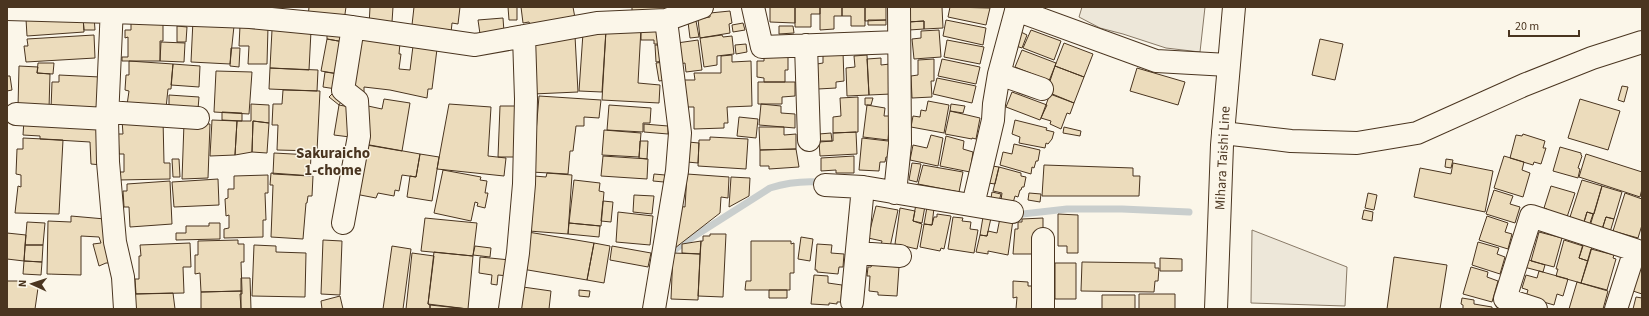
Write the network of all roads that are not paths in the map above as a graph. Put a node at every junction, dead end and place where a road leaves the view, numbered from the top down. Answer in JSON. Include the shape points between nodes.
{"nodes":[{"id":1,"x":702,"y":7,"type":"edge"},
{"id":2,"x":753,"y":7,"type":"edge"},
{"id":3,"x":899,"y":7,"type":"edge"},
{"id":4,"x":1234,"y":7,"type":"edge"},
{"id":5,"x":112,"y":9,"type":"edge"},
{"id":6,"x":1016,"y":9,"type":"edge"},
{"id":7,"x":7,"y":10,"type":"edge"},
{"id":8,"x":250,"y":12,"type":"edge"},
{"id":9,"x":622,"y":14,"type":"edge"},
{"id":10,"x":666,"y":20,"type":"junction"},
{"id":11,"x":353,"y":27,"type":"junction"},
{"id":12,"x":524,"y":36,"type":"junction"},
{"id":13,"x":899,"y":42,"type":"junction"},
{"id":14,"x":1642,"y":42,"type":"edge"},
{"id":15,"x":806,"y":45,"type":"junction"},
{"id":16,"x":1228,"y":65,"type":"junction"},
{"id":17,"x":999,"y":74,"type":"junction"},
{"id":18,"x":1042,"y":89,"type":"dead end"},
{"id":19,"x":16,"y":114,"type":"dead end"},
{"id":20,"x":107,"y":116,"type":"junction"},
{"id":21,"x":198,"y":118,"type":"dead end"},
{"id":22,"x":1223,"y":133,"type":"junction"},
{"id":23,"x":809,"y":140,"type":"dead end"},
{"id":24,"x":824,"y":185,"type":"dead end"},
{"id":25,"x":863,"y":187,"type":"junction"},
{"id":26,"x":895,"y":193,"type":"junction"},
{"id":27,"x":973,"y":205,"type":"junction"},
{"id":28,"x":1012,"y":212,"type":"dead end"},
{"id":29,"x":343,"y":223,"type":"dead end"},
{"id":30,"x":1043,"y":239,"type":"dead end"},
{"id":31,"x":857,"y":253,"type":"junction"},
{"id":32,"x":900,"y":256,"type":"dead end"},
{"id":33,"x":852,"y":302,"type":"dead end"},
{"id":34,"x":124,"y":309,"type":"edge"},
{"id":35,"x":510,"y":309,"type":"edge"},
{"id":36,"x":654,"y":309,"type":"edge"},
{"id":37,"x":1043,"y":309,"type":"edge"},
{"id":38,"x":1216,"y":309,"type":"edge"},
{"id":39,"x":1536,"y":309,"type":"edge"},
{"id":40,"x":1616,"y":309,"type":"edge"}],
"edges":[{"from":1,"to":10,"type":"street"},
{"from":2,"to":15,"type":"street","via":[[762,47]]},
{"from":3,"to":13,"type":"street"},
{"from":4,"to":16,"type":"street","name":"Mihara Taishi Line"},
{"from":5,"to":7,"type":"street"},
{"from":5,"to":8,"type":"street"},
{"from":5,"to":20,"type":"street"},
{"from":6,"to":16,"type":"street","via":[[1156,61]]},
{"from":6,"to":17,"type":"street"},
{"from":8,"to":11,"type":"street"},
{"from":9,"to":10,"type":"street"},
{"from":9,"to":12,"type":"street","via":[[597,23]]},
{"from":10,"to":36,"type":"street","via":[[680,133],[677,170]]},
{"from":11,"to":12,"type":"street","via":[[474,45]]},
{"from":11,"to":29,"type":"street","via":[[343,90],[357,101],[359,136]]},
{"from":12,"to":35,"type":"street","via":[[524,184]]},
{"from":13,"to":15,"type":"street"},
{"from":13,"to":26,"type":"street","via":[[900,144]]},
{"from":14,"to":22,"type":"street","via":[[1592,58],[1524,85],[1417,134],[1357,143],[1291,141]]},
{"from":15,"to":23,"type":"street"},
{"from":16,"to":22,"type":"street","name":"Mihara Taishi Line"},
{"from":17,"to":18,"type":"street"},
{"from":17,"to":27,"type":"street","via":[[993,120]]},
{"from":19,"to":20,"type":"street"},
{"from":20,"to":21,"type":"street"},
{"from":20,"to":34,"type":"street","via":[[111,208],[123,277]]},
{"from":22,"to":38,"type":"street","name":"Mihara Taishi Line"},
{"from":24,"to":25,"type":"street"},
{"from":25,"to":26,"type":"street"},
{"from":25,"to":31,"type":"street"},
{"from":26,"to":27,"type":"street"},
{"from":27,"to":28,"type":"street"},
{"from":30,"to":37,"type":"street"},
{"from":31,"to":32,"type":"street"},
{"from":31,"to":33,"type":"street"},
{"from":39,"to":40,"type":"street","via":[[1505,299],[1531,216],[1635,250]]}]}
